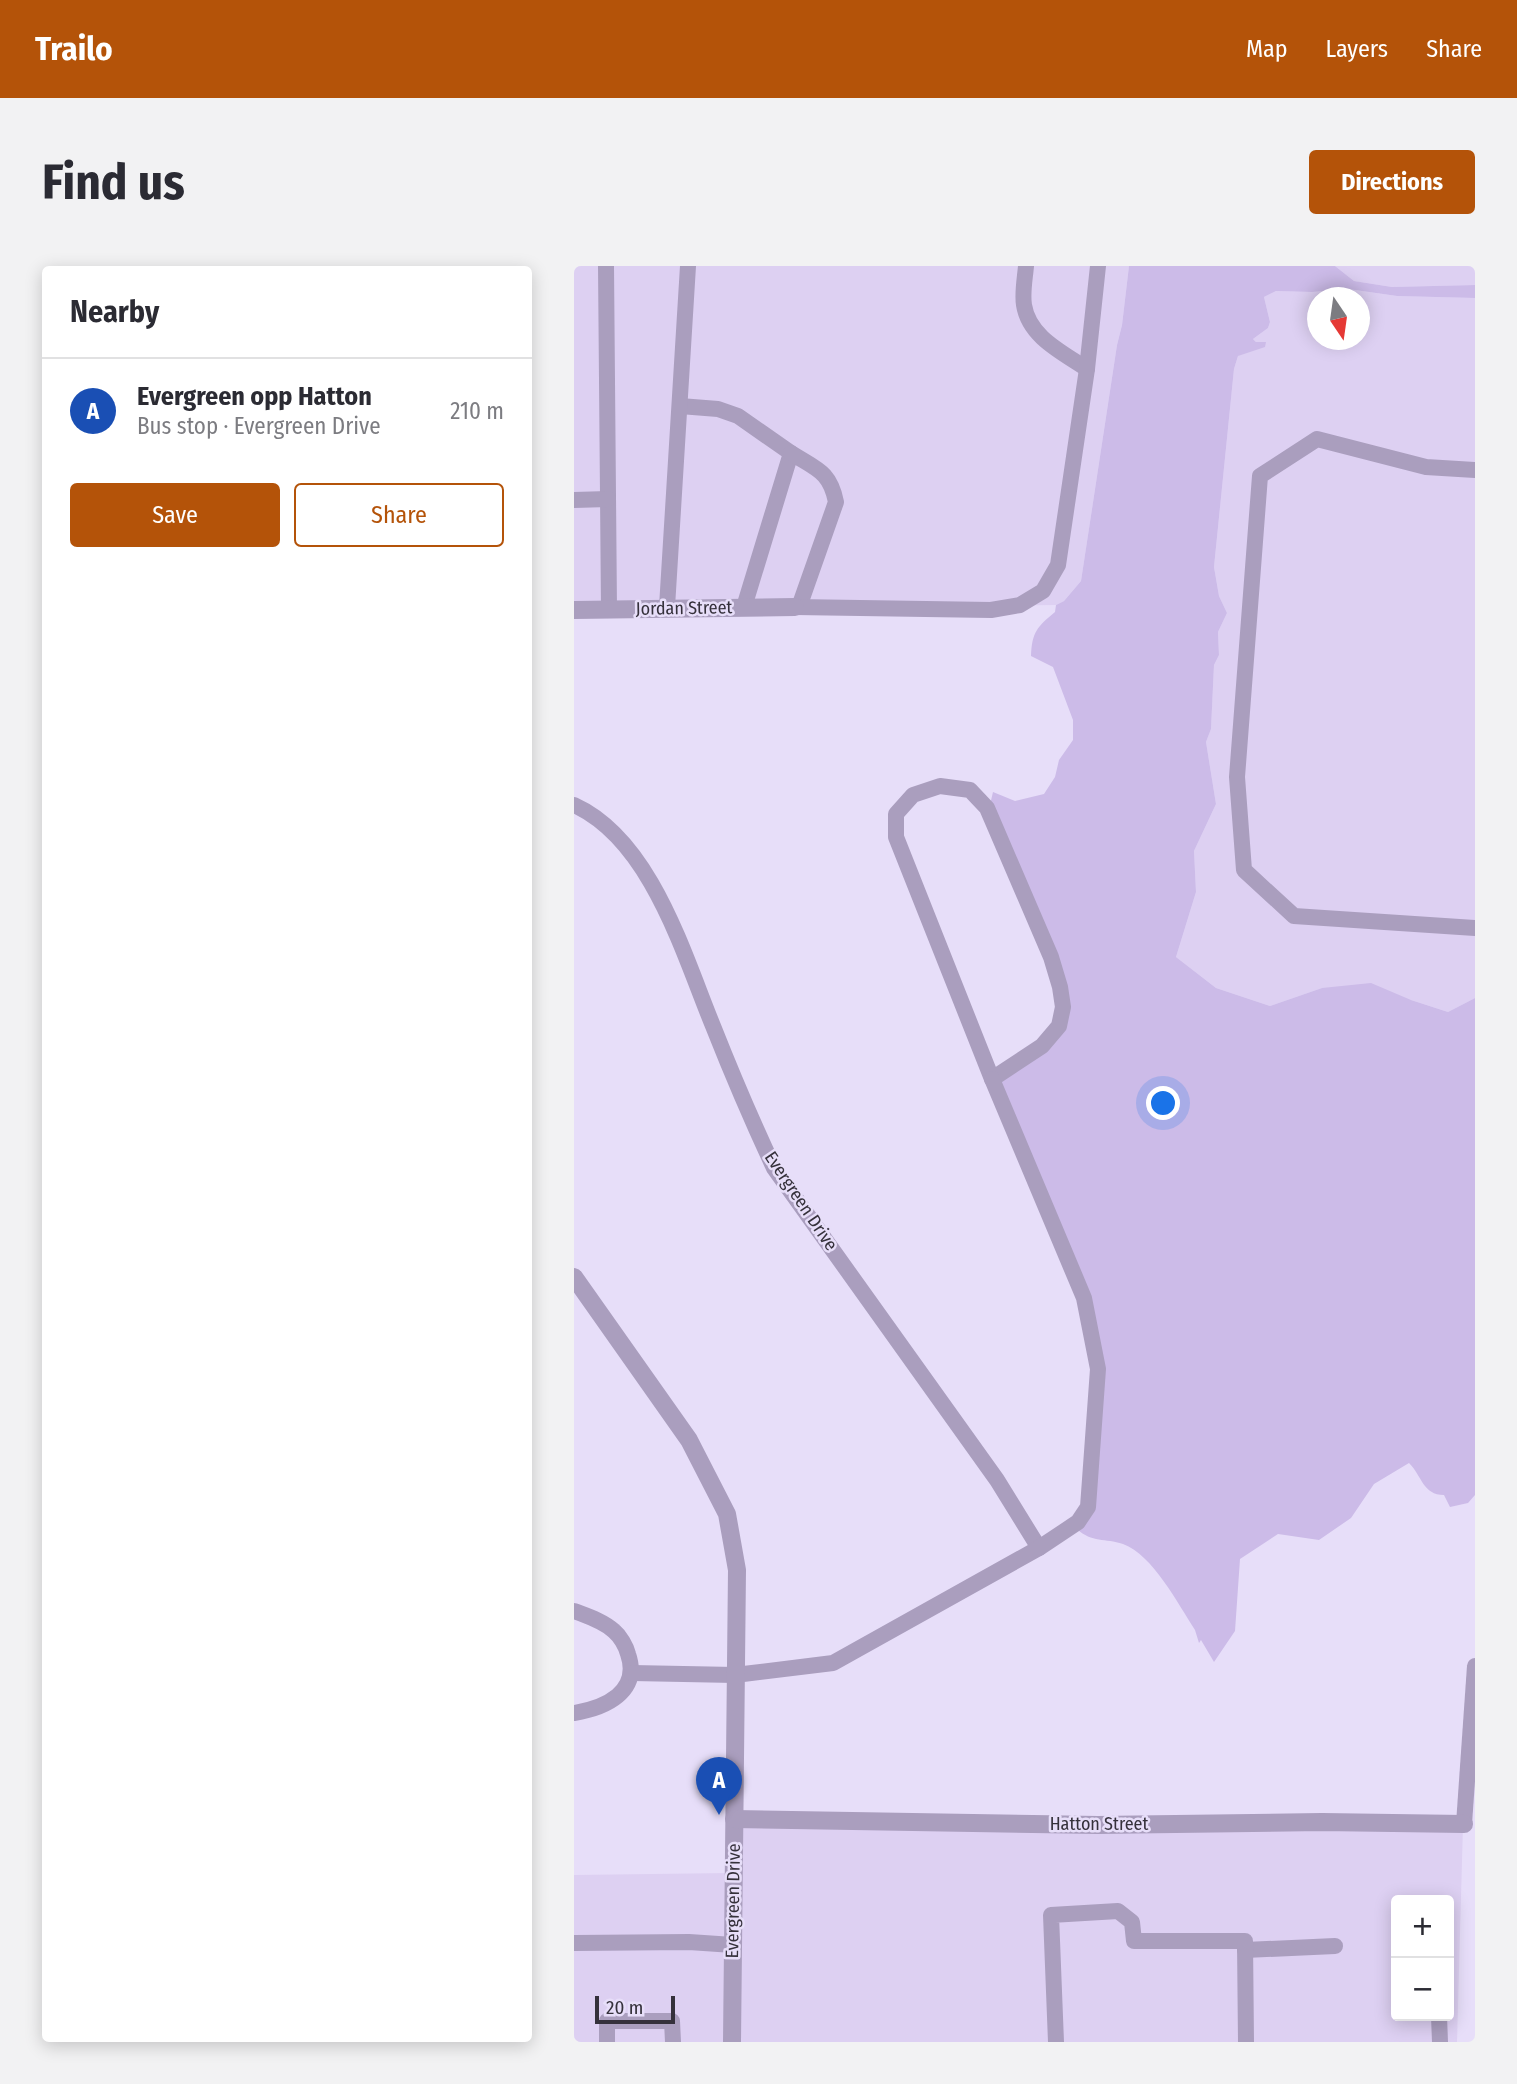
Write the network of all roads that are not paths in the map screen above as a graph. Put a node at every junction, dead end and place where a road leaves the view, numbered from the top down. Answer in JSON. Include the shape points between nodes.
{"nodes":[{"id":1,"x":607,"y":266,"type":"edge"},
{"id":2,"x":688,"y":266,"type":"edge"},
{"id":3,"x":1026,"y":266,"type":"edge"},
{"id":4,"x":1098,"y":266,"type":"edge"},
{"id":5,"x":1087,"y":369,"type":"junction"},
{"id":6,"x":680,"y":406,"type":"junction"},
{"id":7,"x":791,"y":453,"type":"junction"},
{"id":8,"x":1475,"y":470,"type":"edge"},
{"id":9,"x":574,"y":499,"type":"edge"},
{"id":10,"x":608,"y":499,"type":"junction"},
{"id":11,"x":667,"y":607,"type":"junction"},
{"id":12,"x":744,"y":607,"type":"junction"},
{"id":13,"x":797,"y":607,"type":"junction"},
{"id":14,"x":609,"y":609,"type":"junction"},
{"id":15,"x":574,"y":610,"type":"edge"},
{"id":16,"x":574,"y":805,"type":"edge"},
{"id":17,"x":1475,"y":928,"type":"edge"},
{"id":18,"x":992,"y":1079,"type":"junction"},
{"id":19,"x":574,"y":1277,"type":"edge"},
{"id":20,"x":1039,"y":1548,"type":"junction"},
{"id":21,"x":574,"y":1611,"type":"edge"},
{"id":22,"x":1475,"y":1666,"type":"edge"},
{"id":23,"x":632,"y":1673,"type":"junction"},
{"id":24,"x":735,"y":1675,"type":"junction"},
{"id":25,"x":574,"y":1713,"type":"edge"},
{"id":26,"x":734,"y":1819,"type":"junction"},
{"id":27,"x":1464,"y":1824,"type":"joint"},
{"id":28,"x":574,"y":1944,"type":"edge"},
{"id":29,"x":733,"y":1945,"type":"junction"},
{"id":30,"x":1335,"y":1946,"type":"dead end"},
{"id":31,"x":1245,"y":1950,"type":"junction"},
{"id":32,"x":1439,"y":2021,"type":"edge"},
{"id":33,"x":607,"y":2042,"type":"edge"},
{"id":34,"x":673,"y":2042,"type":"edge"},
{"id":35,"x":732,"y":2042,"type":"edge"},
{"id":36,"x":1056,"y":2042,"type":"edge"},
{"id":37,"x":1247,"y":2042,"type":"edge"},
{"id":38,"x":1440,"y":2042,"type":"edge"}],
"edges":[{"from":1,"to":10,"type":"lane"},
{"from":2,"to":6,"type":"lane"},
{"from":3,"to":5,"type":"lane","via":[[1023,303],[1029,323],[1041,337]]},
{"from":4,"to":5,"type":"lane"},
{"from":5,"to":13,"type":"lane","via":[[1058,565],[1043,591],[1020,606],[991,610]]},
{"from":6,"to":7,"type":"lane","via":[[718,409],[738,416]]},
{"from":6,"to":11,"type":"lane"},
{"from":7,"to":12,"type":"lane"},
{"from":7,"to":13,"type":"lane","via":[[826,475],[836,502]]},
{"from":8,"to":17,"type":"lane","via":[[1426,467],[1317,439],[1260,476],[1237,777],[1244,870],[1294,916]]},
{"from":9,"to":10,"type":"lane"},
{"from":10,"to":14,"type":"lane"},
{"from":11,"to":12,"type":"street","name":"Jordan Street"},
{"from":11,"to":14,"type":"street","name":"Jordan Street"},
{"from":12,"to":13,"type":"street","name":"Jordan Street"},
{"from":14,"to":15,"type":"street","name":"Jordan Street"},
{"from":16,"to":20,"type":"lane","name":"Evergreen Drive","via":[[615,835],[645,871],[774,1168],[989,1469]]},
{"from":18,"to":18,"type":"lane","via":[[897,837],[896,814],[913,795],[940,786],[970,790],[987,808],[1060,987],[1063,1007],[1059,1026],[1042,1046]]},
{"from":18,"to":20,"type":"lane","via":[[1084,1297],[1098,1368],[1088,1507],[1078,1522]]},
{"from":19,"to":24,"type":"street","name":"Evergreen Drive","via":[[689,1440],[727,1514],[737,1570]]},
{"from":20,"to":24,"type":"lane","via":[[833,1663]]},
{"from":21,"to":23,"type":"lane","via":[[614,1631],[626,1648]]},
{"from":22,"to":27,"type":"lane"},
{"from":23,"to":24,"type":"lane"},
{"from":23,"to":25,"type":"lane","via":[[623,1692],[595,1709]]},
{"from":24,"to":26,"type":"street","name":"Evergreen Drive"},
{"from":26,"to":27,"type":"street","name":"Hatton Street","via":[[1098,1825]]},
{"from":26,"to":29,"type":"street","name":"Evergreen Drive"},
{"from":28,"to":29,"type":"lane"},
{"from":29,"to":35,"type":"street","name":"Evergreen Drive"},
{"from":30,"to":31,"type":"lane"},
{"from":31,"to":36,"type":"lane","via":[[1245,1941],[1134,1941],[1132,1922],[1118,1912],[1051,1915]]},
{"from":31,"to":37,"type":"lane"},
{"from":32,"to":38,"type":"lane"},
{"from":33,"to":34,"type":"lane","via":[[607,2021],[672,2021]]}]}
